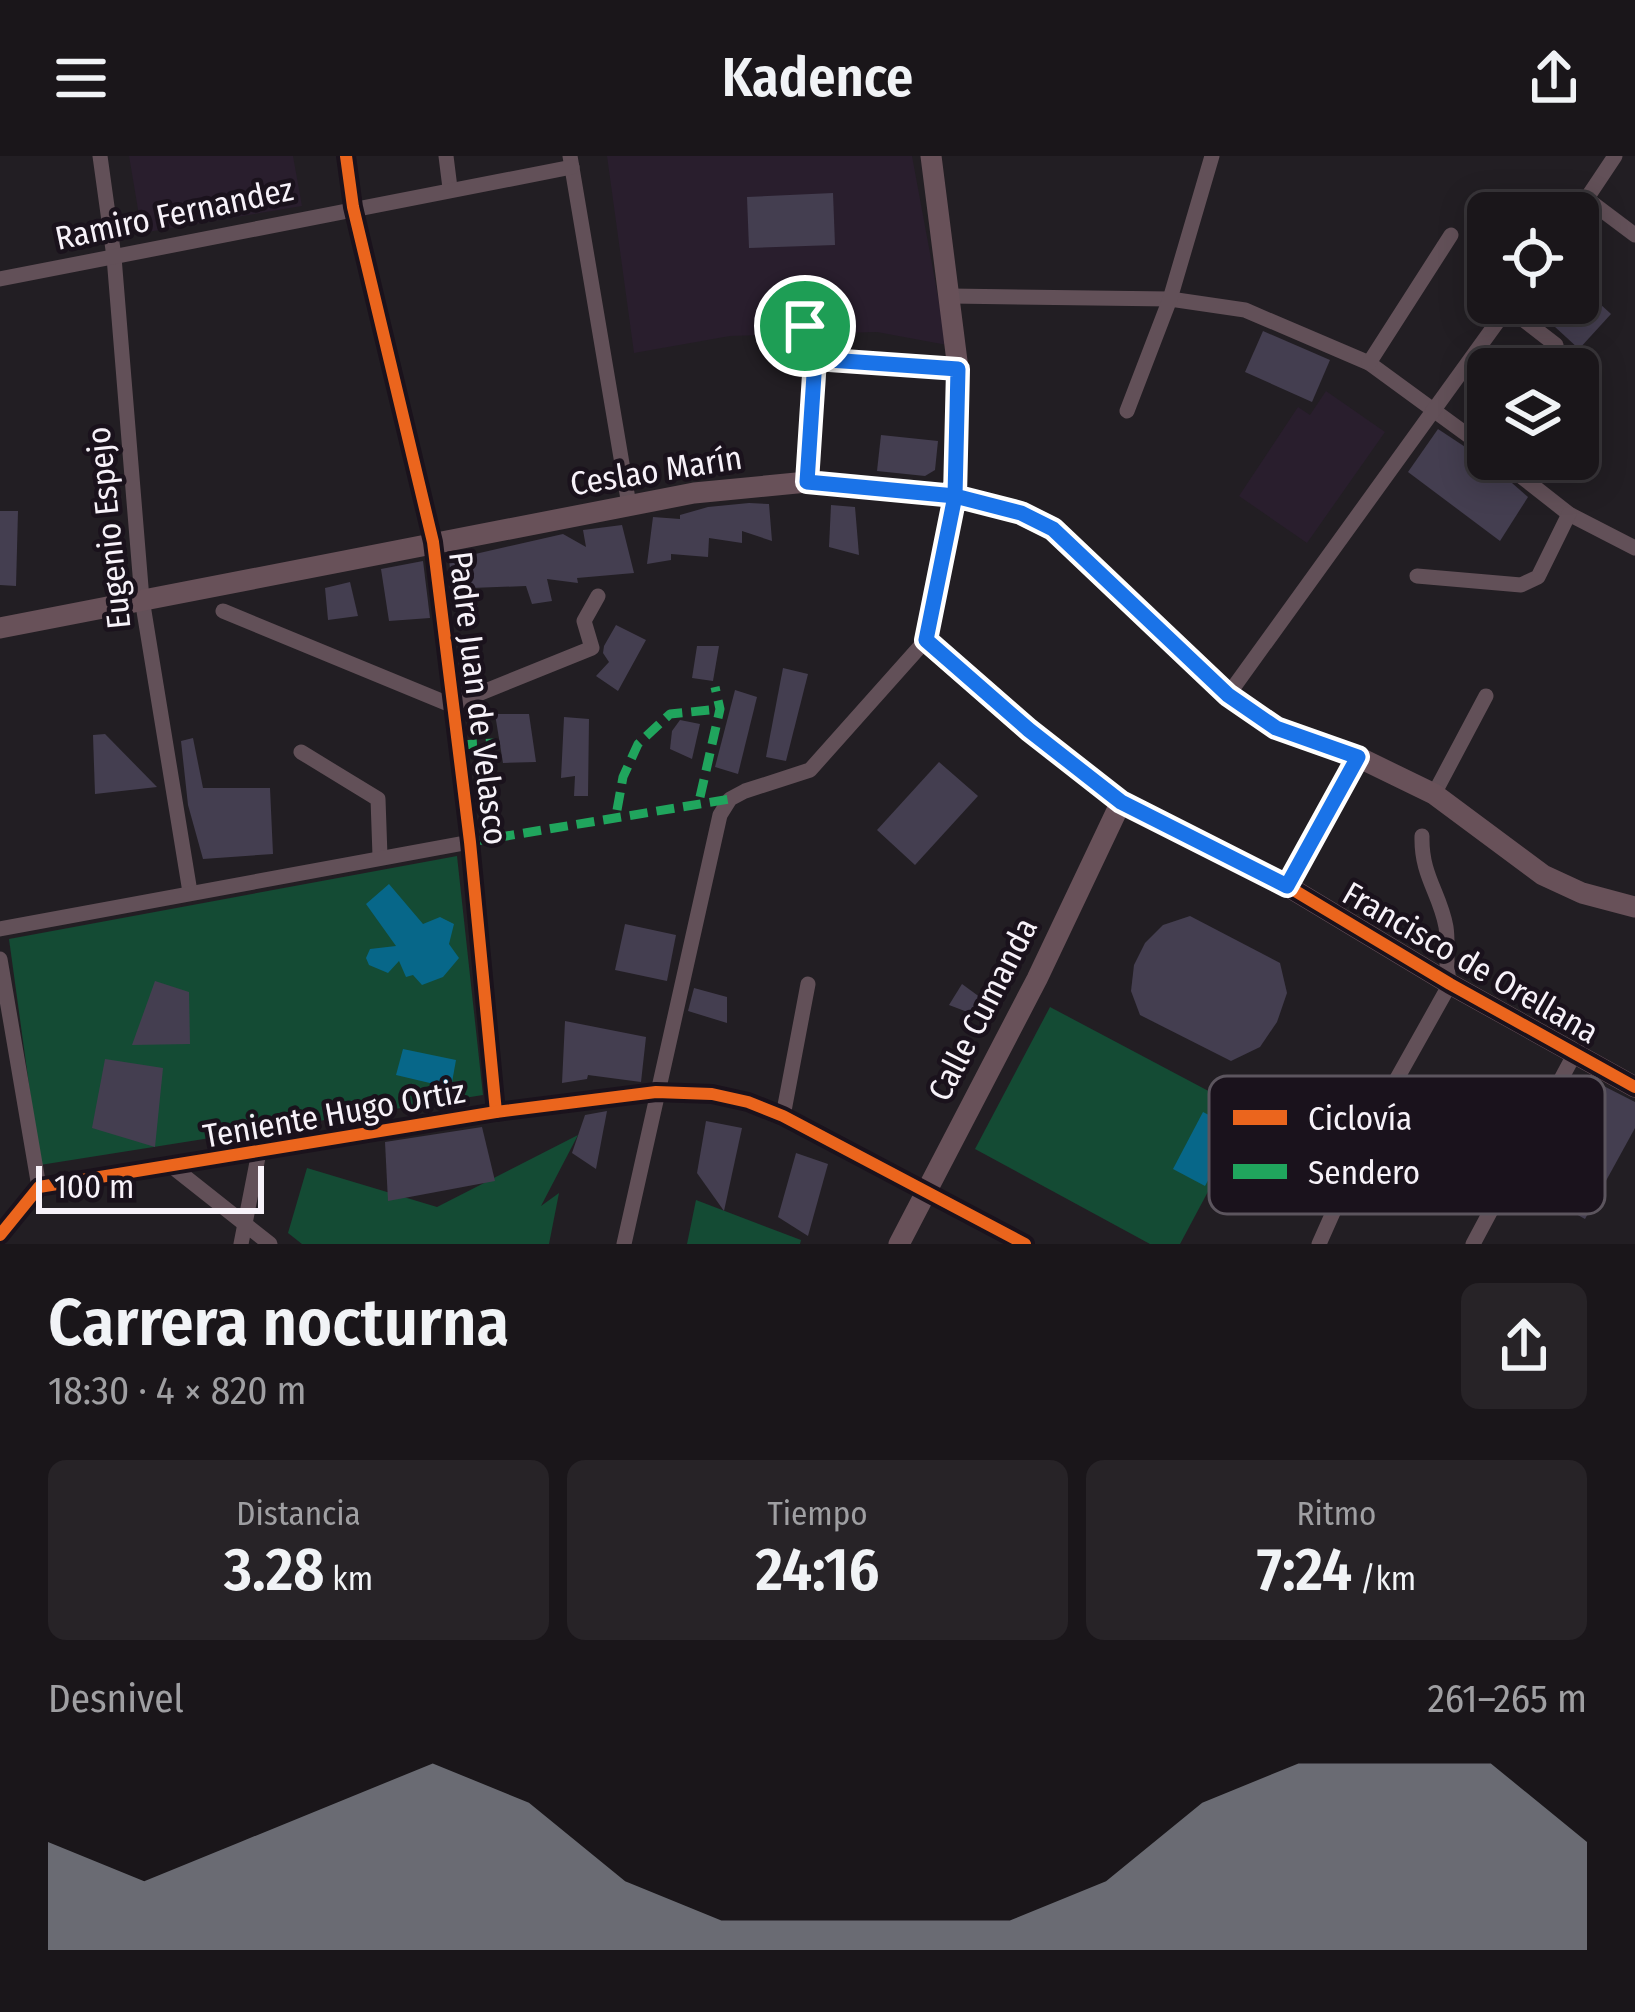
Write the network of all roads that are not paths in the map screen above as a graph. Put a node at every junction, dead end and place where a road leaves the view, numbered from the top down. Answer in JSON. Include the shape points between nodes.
{"nodes":[{"id":1,"x":100,"y":156,"type":"edge"},
{"id":2,"x":346,"y":156,"type":"edge"},
{"id":3,"x":446,"y":156,"type":"edge"},
{"id":4,"x":931,"y":156,"type":"edge"},
{"id":5,"x":1212,"y":156,"type":"edge"},
{"id":6,"x":1615,"y":156,"type":"edge"},
{"id":7,"x":571,"y":161,"type":"edge"},
{"id":8,"x":450,"y":188,"type":"junction"},
{"id":9,"x":1591,"y":192,"type":"edge"},
{"id":10,"x":353,"y":207,"type":"junction"},
{"id":11,"x":1599,"y":215,"type":"edge"},
{"id":12,"x":1451,"y":235,"type":"dead end"},
{"id":13,"x":1635,"y":235,"type":"edge"},
{"id":14,"x":113,"y":257,"type":"junction"},
{"id":15,"x":0,"y":279,"type":"edge"},
{"id":16,"x":951,"y":296,"type":"junction"},
{"id":17,"x":1170,"y":299,"type":"junction"},
{"id":18,"x":1495,"y":324,"type":"edge"},
{"id":19,"x":1532,"y":324,"type":"edge"},
{"id":20,"x":1556,"y":344,"type":"dead end"},
{"id":21,"x":1369,"y":363,"type":"junction"},
{"id":22,"x":958,"y":369,"type":"junction"},
{"id":23,"x":1435,"y":408,"type":"junction"},
{"id":24,"x":1127,"y":411,"type":"dead end"},
{"id":25,"x":1467,"y":433,"type":"edge"},
{"id":26,"x":1526,"y":480,"type":"edge"},
{"id":27,"x":807,"y":482,"type":"junction"},
{"id":28,"x":955,"y":496,"type":"junction"},
{"id":29,"x":629,"y":505,"type":"junction"},
{"id":30,"x":1569,"y":514,"type":"junction"},
{"id":31,"x":433,"y":542,"type":"junction"},
{"id":32,"x":1635,"y":548,"type":"edge"},
{"id":33,"x":1417,"y":576,"type":"dead end"},
{"id":34,"x":598,"y":596,"type":"dead end"},
{"id":35,"x":142,"y":599,"type":"junction"},
{"id":36,"x":223,"y":611,"type":"dead end"},
{"id":37,"x":0,"y":628,"type":"edge"},
{"id":38,"x":926,"y":640,"type":"junction"},
{"id":39,"x":1228,"y":695,"type":"junction"},
{"id":40,"x":1486,"y":696,"type":"dead end"},
{"id":41,"x":451,"y":705,"type":"junction"},
{"id":42,"x":302,"y":752,"type":"dead end"},
{"id":43,"x":1358,"y":757,"type":"junction"},
{"id":44,"x":1434,"y":794,"type":"junction"},
{"id":45,"x":1121,"y":802,"type":"junction"},
{"id":46,"x":1422,"y":836,"type":"dead end"},
{"id":47,"x":470,"y":842,"type":"junction"},
{"id":48,"x":380,"y":856,"type":"junction"},
{"id":49,"x":1287,"y":886,"type":"junction"},
{"id":50,"x":190,"y":892,"type":"junction"},
{"id":51,"x":1635,"y":907,"type":"edge"},
{"id":52,"x":0,"y":929,"type":"edge"},
{"id":53,"x":0,"y":959,"type":"edge"},
{"id":54,"x":808,"y":984,"type":"dead end"},
{"id":55,"x":1450,"y":984,"type":"junction"},
{"id":56,"x":1575,"y":1054,"type":"junction"},
{"id":57,"x":1398,"y":1076,"type":"edge"},
{"id":58,"x":1563,"y":1076,"type":"edge"},
{"id":59,"x":1635,"y":1087,"type":"edge"},
{"id":60,"x":656,"y":1092,"type":"junction"},
{"id":61,"x":496,"y":1112,"type":"junction"},
{"id":62,"x":783,"y":1117,"type":"junction"},
{"id":63,"x":259,"y":1152,"type":"junction"},
{"id":64,"x":174,"y":1168,"type":"junction"},
{"id":65,"x":39,"y":1187,"type":"junction"},
{"id":66,"x":926,"y":1190,"type":"junction"},
{"id":67,"x":1332,"y":1214,"type":"edge"},
{"id":68,"x":1489,"y":1214,"type":"edge"},
{"id":69,"x":245,"y":1222,"type":"junction"},
{"id":70,"x":0,"y":1235,"type":"edge"},
{"id":71,"x":241,"y":1244,"type":"edge"},
{"id":72,"x":270,"y":1244,"type":"edge"},
{"id":73,"x":624,"y":1244,"type":"edge"},
{"id":74,"x":899,"y":1244,"type":"edge"},
{"id":75,"x":1025,"y":1244,"type":"edge"},
{"id":76,"x":1318,"y":1244,"type":"edge"},
{"id":77,"x":1473,"y":1244,"type":"edge"}],
"edges":[{"from":1,"to":14,"type":"street","name":"Eugenio Espejo"},
{"from":2,"to":10,"type":"street","name":"Padre Juan de Velasco"},
{"from":3,"to":8,"type":"street"},
{"from":4,"to":16,"type":"street"},
{"from":5,"to":17,"type":"street"},
{"from":6,"to":9,"type":"street"},
{"from":7,"to":8,"type":"street","name":"Ramiro Fernandez"},
{"from":7,"to":29,"type":"street"},
{"from":8,"to":10,"type":"street","name":"Ramiro Fernandez"},
{"from":10,"to":14,"type":"street","name":"Ramiro Fernandez"},
{"from":10,"to":31,"type":"street","name":"Padre Juan de Velasco"},
{"from":11,"to":13,"type":"street"},
{"from":12,"to":21,"type":"street"},
{"from":14,"to":15,"type":"street","name":"Ramiro Fernandez"},
{"from":14,"to":35,"type":"street","name":"Eugenio Espejo"},
{"from":16,"to":17,"type":"street"},
{"from":16,"to":22,"type":"street"},
{"from":17,"to":21,"type":"street","via":[[1245,310]]},
{"from":17,"to":24,"type":"street"},
{"from":18,"to":23,"type":"street"},
{"from":19,"to":20,"type":"street"},
{"from":21,"to":23,"type":"street"},
{"from":22,"to":27,"type":"street","via":[[816,351]]},
{"from":22,"to":28,"type":"street"},
{"from":23,"to":25,"type":"street"},
{"from":23,"to":39,"type":"street"},
{"from":26,"to":30,"type":"street"},
{"from":27,"to":28,"type":"street","name":"Ceslao Marín"},
{"from":27,"to":29,"type":"street","name":"Ceslao Marín"},
{"from":28,"to":38,"type":"street"},
{"from":28,"to":39,"type":"street","name":"Ceslao Marín","via":[[1053,529]]},
{"from":29,"to":31,"type":"street","name":"Ceslao Marín"},
{"from":30,"to":32,"type":"street"},
{"from":30,"to":33,"type":"street","via":[[1538,577],[1522,585]]},
{"from":31,"to":35,"type":"street","name":"Ceslao Marín"},
{"from":31,"to":41,"type":"street","name":"Padre Juan de Velasco"},
{"from":34,"to":41,"type":"street","via":[[584,621],[592,648]]},
{"from":35,"to":37,"type":"street","name":"Ceslao Marín"},
{"from":35,"to":50,"type":"street","name":"Eugenio Espejo"},
{"from":36,"to":41,"type":"street"},
{"from":38,"to":45,"type":"street","name":"Francisco de Orellana"},
{"from":38,"to":60,"type":"street","via":[[810,770],[730,799]]},
{"from":39,"to":43,"type":"street","name":"Ceslao Marín","via":[[1276,728]]},
{"from":40,"to":44,"type":"street"},
{"from":41,"to":47,"type":"street","name":"Padre Juan de Velasco"},
{"from":42,"to":48,"type":"street","via":[[378,799]]},
{"from":43,"to":44,"type":"street","name":"Ceslao Marín"},
{"from":43,"to":49,"type":"street"},
{"from":44,"to":51,"type":"street","name":"Ceslao Marín","via":[[1543,874]]},
{"from":45,"to":49,"type":"street","name":"Francisco de Orellana"},
{"from":45,"to":66,"type":"street","name":"Calle Cumanda"},
{"from":46,"to":55,"type":"street","via":[[1426,879],[1446,928]]},
{"from":47,"to":48,"type":"street"},
{"from":47,"to":61,"type":"street","name":"Padre Juan de Velasco"},
{"from":48,"to":50,"type":"street"},
{"from":49,"to":55,"type":"street","name":"Francisco de Orellana"},
{"from":50,"to":52,"type":"street"},
{"from":53,"to":65,"type":"street"},
{"from":54,"to":62,"type":"street"},
{"from":55,"to":56,"type":"street","name":"Francisco de Orellana"},
{"from":55,"to":57,"type":"street"},
{"from":56,"to":58,"type":"street"},
{"from":56,"to":59,"type":"street","name":"Francisco de Orellana"},
{"from":60,"to":61,"type":"street","name":"Teniente Hugo Ortiz"},
{"from":60,"to":62,"type":"street","name":"Teniente Hugo Ortiz","via":[[712,1094]]},
{"from":60,"to":73,"type":"street"},
{"from":61,"to":63,"type":"street","name":"Teniente Hugo Ortiz"},
{"from":62,"to":66,"type":"street","name":"Teniente Hugo Ortiz"},
{"from":63,"to":64,"type":"street","name":"Teniente Hugo Ortiz"},
{"from":63,"to":69,"type":"street"},
{"from":64,"to":65,"type":"street","name":"Teniente Hugo Ortiz"},
{"from":64,"to":69,"type":"street"},
{"from":65,"to":70,"type":"street"},
{"from":66,"to":74,"type":"street","name":"Calle Cumanda"},
{"from":66,"to":75,"type":"street","name":"Teniente Hugo Ortiz"},
{"from":67,"to":76,"type":"street"},
{"from":68,"to":77,"type":"street"},
{"from":69,"to":71,"type":"street"},
{"from":69,"to":72,"type":"street"}]}
